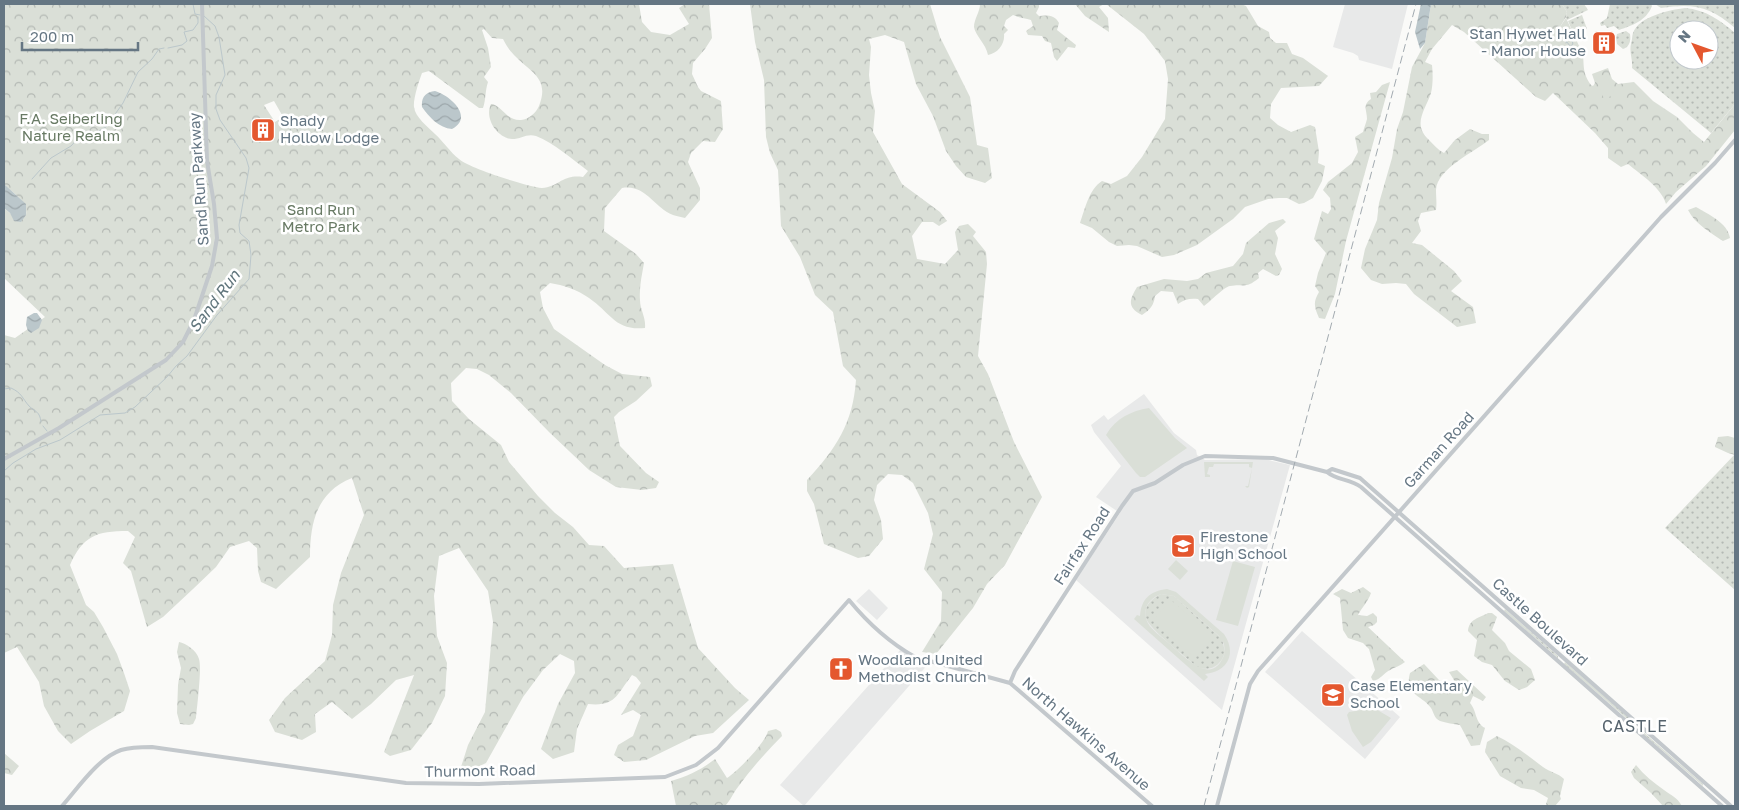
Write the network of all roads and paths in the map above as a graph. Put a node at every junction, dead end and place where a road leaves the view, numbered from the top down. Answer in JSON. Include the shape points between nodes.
{"nodes":[{"id":1,"x":202,"y":4,"type":"edge"},
{"id":2,"x":1735,"y":140,"type":"edge"},
{"id":3,"x":1205,"y":456,"type":"joint"},
{"id":4,"x":4,"y":459,"type":"edge"},
{"id":5,"x":1327,"y":472,"type":"junction"},
{"id":6,"x":1399,"y":513,"type":"junction"},
{"id":7,"x":1395,"y":518,"type":"junction"},
{"id":8,"x":849,"y":600,"type":"joint"},
{"id":9,"x":1010,"y":683,"type":"junction"},
{"id":10,"x":62,"y":806,"type":"edge"},
{"id":11,"x":1152,"y":806,"type":"edge"},
{"id":12,"x":1217,"y":806,"type":"edge"},
{"id":13,"x":1722,"y":806,"type":"edge"},
{"id":14,"x":1731,"y":806,"type":"edge"}],
"edges":[{"from":1,"to":4,"type":"street","name":"Sand Run Parkway","via":[[207,161],[217,238],[212,266],[194,320],[183,342],[162,364]]},
{"from":2,"to":6,"type":"street","name":"Garman Road","via":[[1661,217]]},
{"from":3,"to":5,"type":"street","name":"Castle Boulevard","via":[[1273,458]]},
{"from":3,"to":9,"type":"street","name":"Fairfax Road","via":[[1188,462],[1128,496]]},
{"from":5,"to":6,"type":"street","name":"Castle Boulevard","via":[[1332,469],[1360,478]]},
{"from":5,"to":7,"type":"street","name":"Castle Boulevard","via":[[1356,483]]},
{"from":6,"to":7,"type":"street","name":"Garman Road"},
{"from":6,"to":14,"type":"street","name":"Castle Boulevard"},
{"from":7,"to":12,"type":"street","name":"Garman Road","via":[[1264,664],[1250,684]]},
{"from":7,"to":13,"type":"street","name":"Castle Boulevard"},
{"from":8,"to":9,"type":"street","name":"North Hawkins Avenue","via":[[869,622],[914,657]]},
{"from":8,"to":10,"type":"street","name":"Thurmont Road","via":[[717,749],[696,765],[665,777],[419,784],[140,747],[110,755]]},
{"from":9,"to":11,"type":"street","name":"North Hawkins Avenue"}]}
